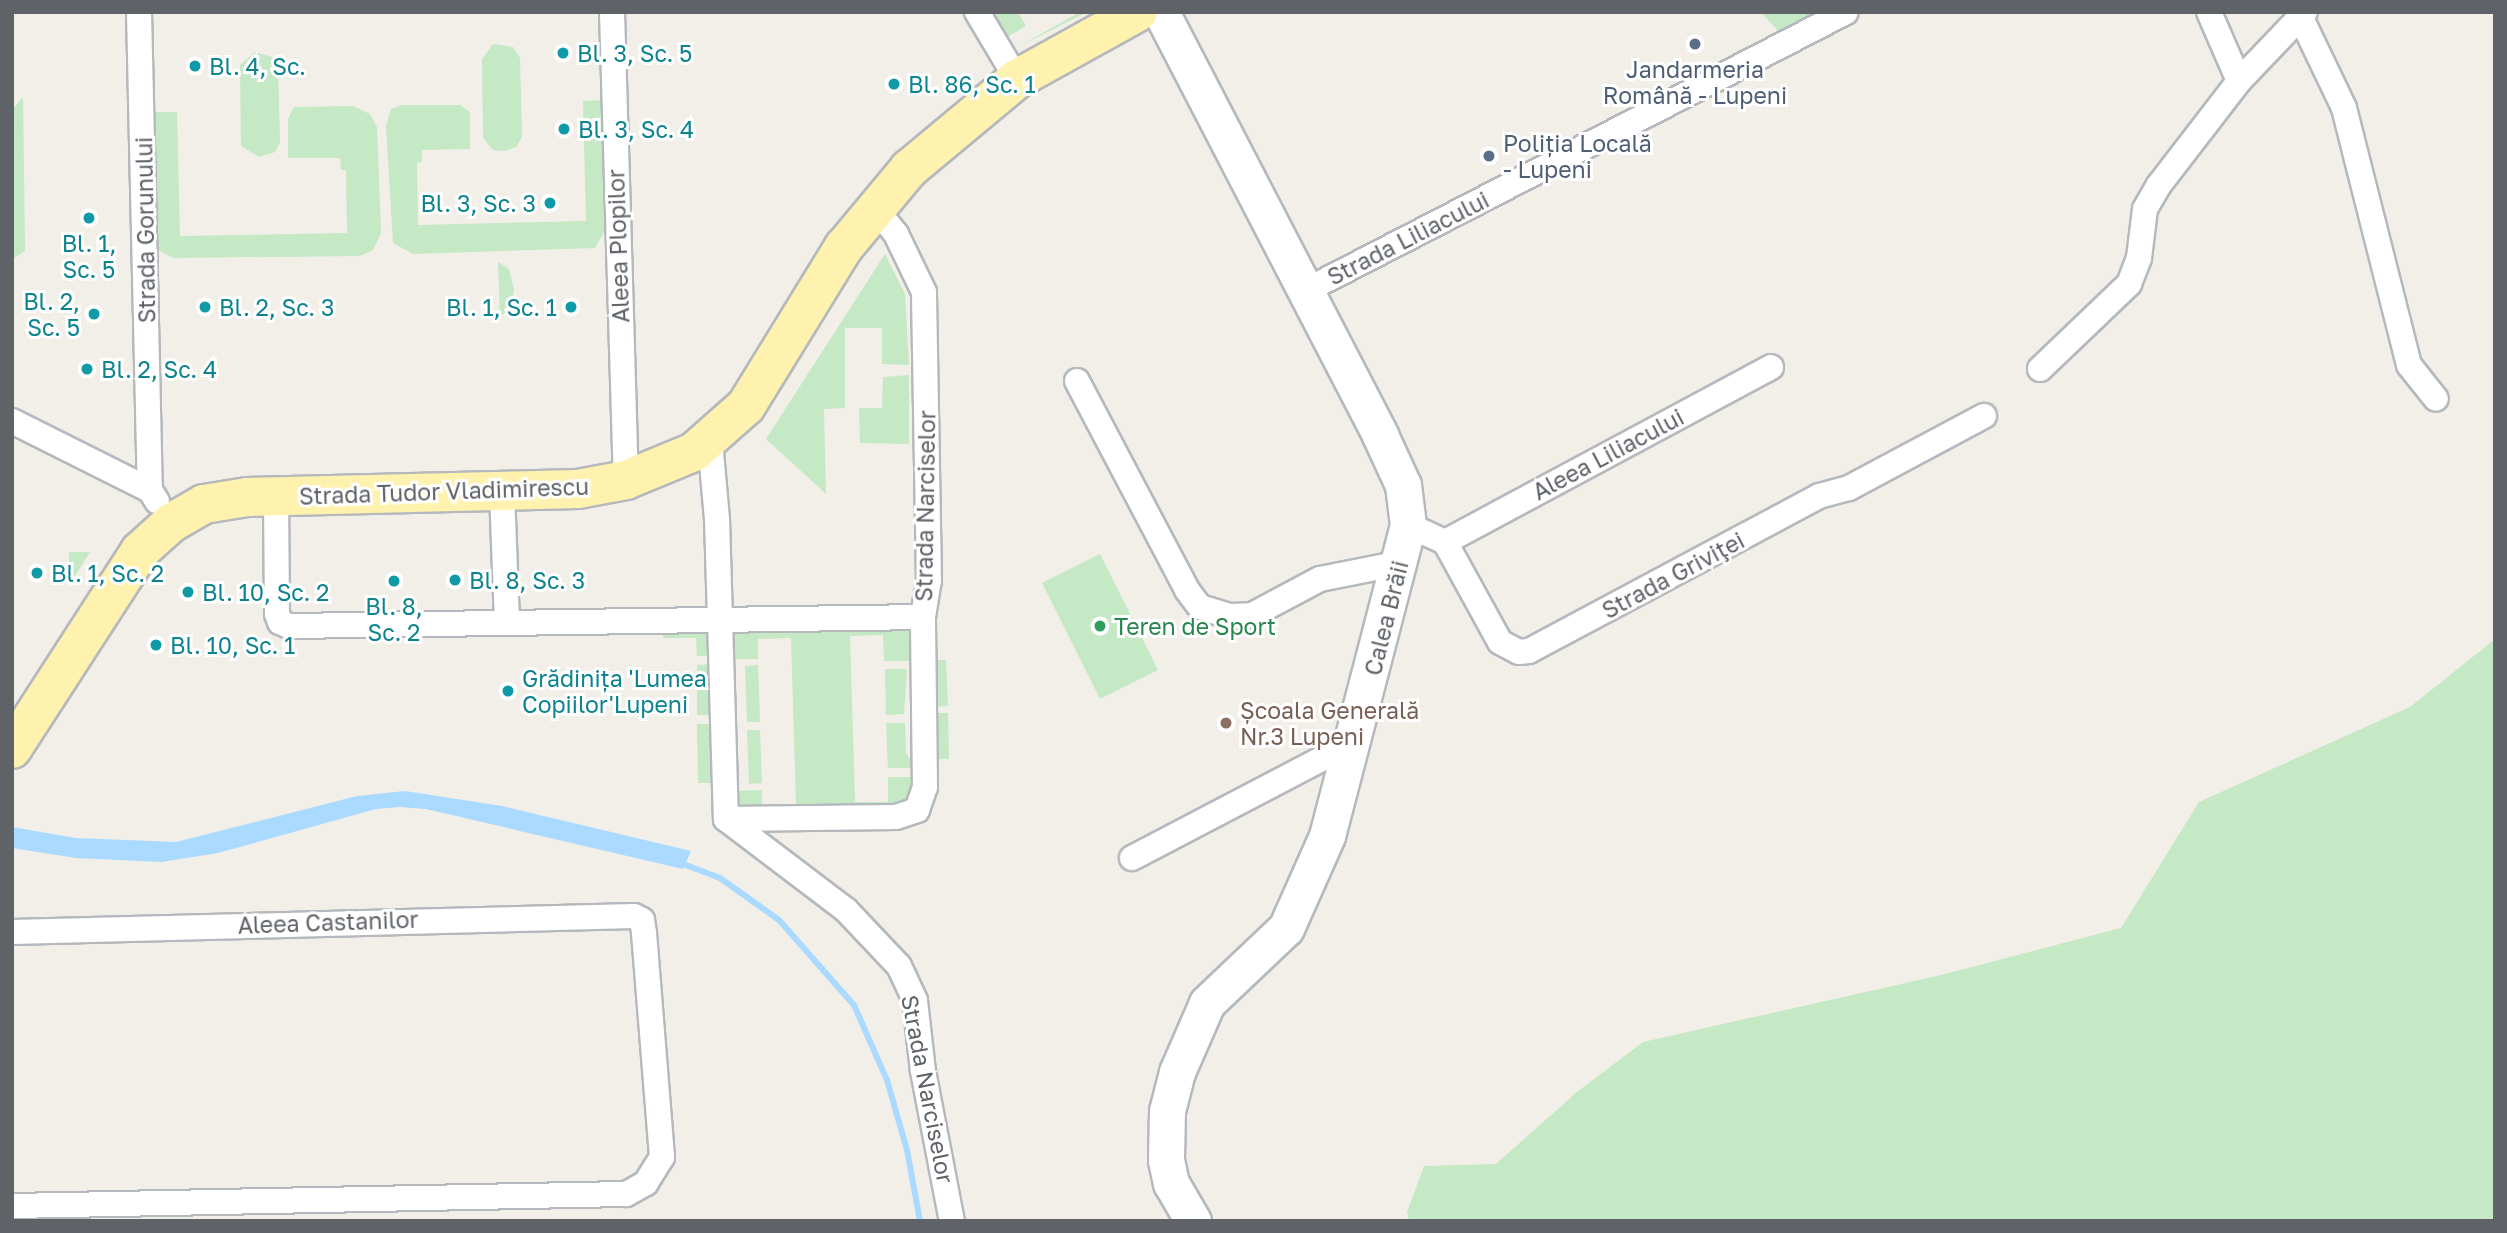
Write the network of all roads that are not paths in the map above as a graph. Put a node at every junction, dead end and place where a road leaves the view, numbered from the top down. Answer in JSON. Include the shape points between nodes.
{"nodes":[{"id":1,"x":139,"y":12,"type":"edge"},
{"id":2,"x":612,"y":12,"type":"edge"},
{"id":3,"x":977,"y":12,"type":"edge"},
{"id":4,"x":1138,"y":12,"type":"edge"},
{"id":5,"x":1161,"y":12,"type":"edge"},
{"id":6,"x":1846,"y":12,"type":"edge"},
{"id":7,"x":2209,"y":12,"type":"edge"},
{"id":8,"x":2302,"y":14,"type":"edge"},
{"id":9,"x":1017,"y":79,"type":"junction"},
{"id":10,"x":2239,"y":81,"type":"junction"},
{"id":11,"x":874,"y":207,"type":"junction"},
{"id":12,"x":1307,"y":290,"type":"junction"},
{"id":13,"x":1772,"y":367,"type":"dead end"},
{"id":14,"x":2040,"y":369,"type":"dead end"},
{"id":15,"x":1077,"y":381,"type":"dead end"},
{"id":16,"x":2436,"y":399,"type":"dead end"},
{"id":17,"x":1983,"y":416,"type":"dead end"},
{"id":18,"x":12,"y":421,"type":"edge"},
{"id":19,"x":710,"y":441,"type":"junction"},
{"id":20,"x":626,"y":480,"type":"junction"},
{"id":21,"x":150,"y":490,"type":"junction"},
{"id":22,"x":502,"y":492,"type":"junction"},
{"id":23,"x":276,"y":496,"type":"junction"},
{"id":24,"x":171,"y":523,"type":"junction"},
{"id":25,"x":1408,"y":525,"type":"junction"},
{"id":26,"x":1445,"y":542,"type":"junction"},
{"id":27,"x":1400,"y":563,"type":"junction"},
{"id":28,"x":923,"y":617,"type":"junction"},
{"id":29,"x":507,"y":621,"type":"junction"},
{"id":30,"x":720,"y":621,"type":"junction"},
{"id":31,"x":1354,"y":742,"type":"junction"},
{"id":32,"x":12,"y":750,"type":"edge"},
{"id":33,"x":726,"y":819,"type":"junction"},
{"id":34,"x":1132,"y":858,"type":"dead end"},
{"id":35,"x":12,"y":932,"type":"edge"},
{"id":36,"x":12,"y":1206,"type":"edge"},
{"id":37,"x":951,"y":1221,"type":"edge"},
{"id":38,"x":1193,"y":1221,"type":"edge"}],
"edges":[{"from":1,"to":21,"type":"street","name":"Strada Gorunului"},
{"from":2,"to":20,"type":"street","name":"Aleea Plopilor"},
{"from":3,"to":9,"type":"street"},
{"from":4,"to":9,"type":"main road","name":"Strada Tudor Vladimirescu"},
{"from":5,"to":12,"type":"main road","name":"Calea Brăii"},
{"from":6,"to":12,"type":"street","name":"Strada Liliacului"},
{"from":7,"to":10,"type":"street"},
{"from":8,"to":10,"type":"street"},
{"from":8,"to":16,"type":"street","via":[[2344,108],[2409,365]]},
{"from":9,"to":11,"type":"main road","name":"Strada Tudor Vladimirescu","via":[[942,138]]},
{"from":10,"to":14,"type":"street","via":[[2145,209],[2139,258],[2129,284]]},
{"from":11,"to":19,"type":"main road","name":"Strada Tudor Vladimirescu","via":[[844,247],[766,379]]},
{"from":11,"to":28,"type":"street","name":"Strada Narciselor","via":[[897,234],[924,292],[929,581]]},
{"from":12,"to":25,"type":"main road","name":"Calea Brăii","via":[[1404,485]]},
{"from":13,"to":26,"type":"street","name":"Aleea Liliacului"},
{"from":15,"to":27,"type":"street","via":[[1200,607],[1230,616],[1252,615],[1320,579]]},
{"from":17,"to":26,"type":"street","name":"Strada Griviţei","via":[[1849,488],[1811,500],[1528,651],[1519,652],[1500,642]]},
{"from":18,"to":21,"type":"street"},
{"from":19,"to":20,"type":"main road","name":"Strada Tudor Vladimirescu","via":[[673,464]]},
{"from":19,"to":30,"type":"street"},
{"from":20,"to":22,"type":"main road","name":"Strada Tudor Vladimirescu","via":[[578,489]]},
{"from":21,"to":24,"type":"street"},
{"from":22,"to":23,"type":"main road","name":"Strada Tudor Vladimirescu"},
{"from":22,"to":29,"type":"street"},
{"from":23,"to":24,"type":"main road","name":"Strada Tudor Vladimirescu","via":[[223,499]]},
{"from":23,"to":29,"type":"street","name":"Strada Narciselor","via":[[280,622],[289,626]]},
{"from":24,"to":32,"type":"main road","name":"Strada Tudor Vladimirescu","via":[[120,576]]},
{"from":25,"to":26,"type":"street"},
{"from":25,"to":27,"type":"main road","name":"Calea Brăii"},
{"from":27,"to":31,"type":"main road","name":"Calea Brăii"},
{"from":28,"to":30,"type":"street","name":"Strada Narciselor"},
{"from":28,"to":33,"type":"street","via":[[925,787],[917,810],[896,817]]},
{"from":29,"to":30,"type":"street","name":"Strada Narciselor"},
{"from":30,"to":33,"type":"street"},
{"from":31,"to":34,"type":"street"},
{"from":31,"to":38,"type":"main road","name":"Calea Brăii","via":[[1327,836],[1286,928],[1207,1003],[1177,1072],[1167,1111],[1166,1160],[1171,1182]]},
{"from":33,"to":37,"type":"street","name":"Strada Narciselor","via":[[846,909],[899,966],[915,1000],[923,1071]]},
{"from":35,"to":36,"type":"street","name":"Aleea Castanilor","via":[[426,918],[624,915],[642,920],[662,1157],[646,1182],[626,1194]]}]}
